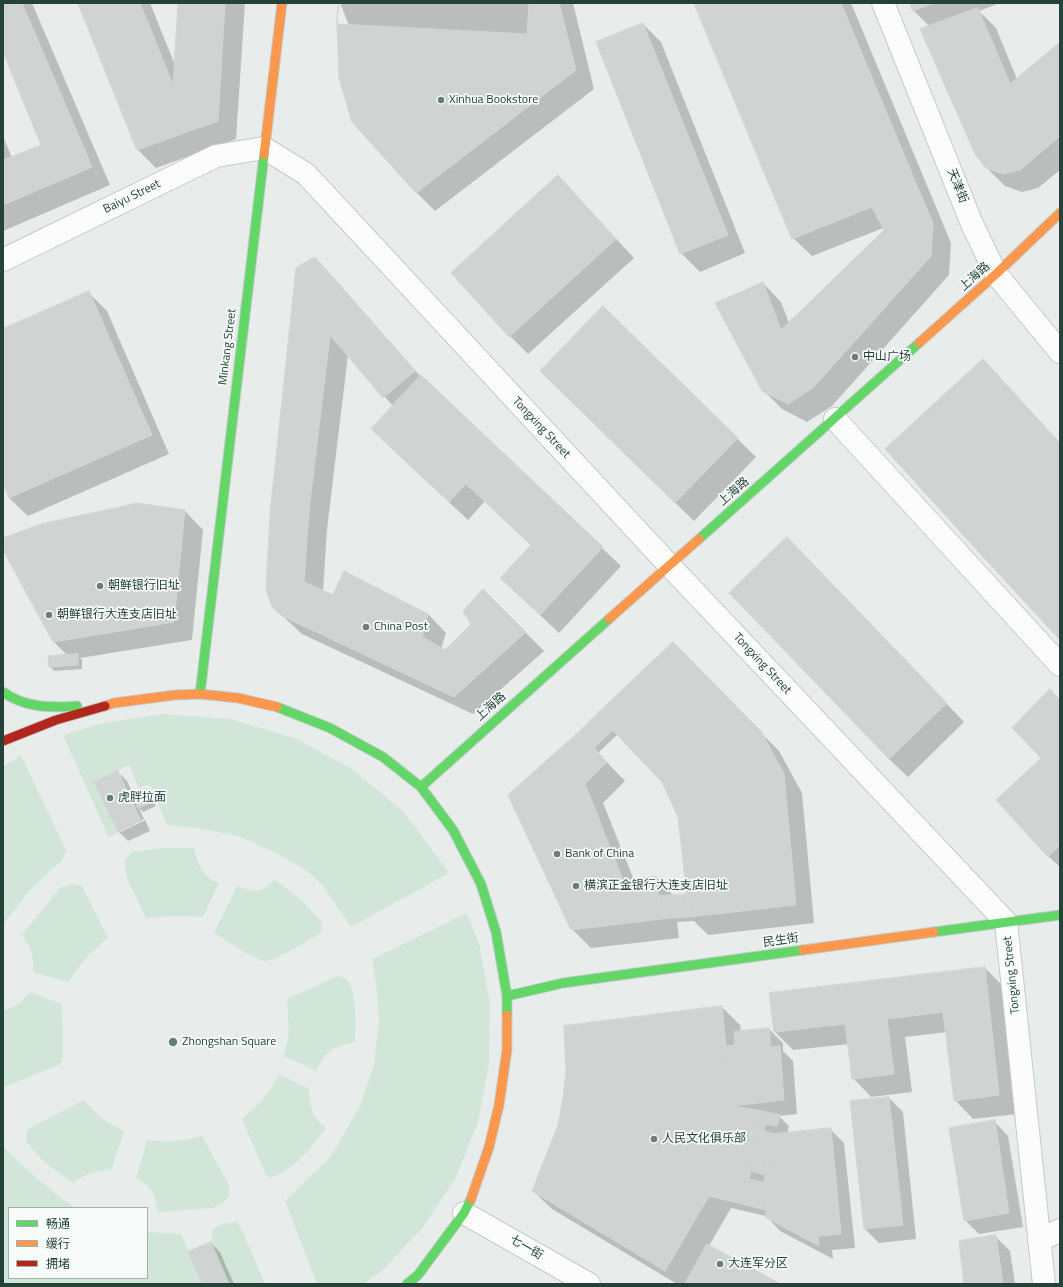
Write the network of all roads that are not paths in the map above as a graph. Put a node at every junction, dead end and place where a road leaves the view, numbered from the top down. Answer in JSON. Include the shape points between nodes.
{"nodes":[{"id":1,"x":282,"y":3,"type":"edge"},
{"id":2,"x":883,"y":3,"type":"edge"},
{"id":3,"x":264,"y":148,"type":"junction"},
{"id":4,"x":1060,"y":213,"type":"edge"},
{"id":5,"x":3,"y":260,"type":"edge"},
{"id":6,"x":996,"y":274,"type":"junction"},
{"id":7,"x":1060,"y":352,"type":"edge"},
{"id":8,"x":835,"y":419,"type":"junction"},
{"id":9,"x":669,"y":565,"type":"junction"},
{"id":10,"x":1060,"y":665,"type":"edge"},
{"id":11,"x":3,"y":692,"type":"edge"},
{"id":12,"x":200,"y":694,"type":"junction"},
{"id":13,"x":114,"y":703,"type":"junction"},
{"id":14,"x":3,"y":741,"type":"edge"},
{"id":15,"x":421,"y":787,"type":"junction"},
{"id":16,"x":1060,"y":915,"type":"edge"},
{"id":17,"x":1006,"y":922,"type":"junction"},
{"id":18,"x":507,"y":996,"type":"junction"},
{"id":19,"x":464,"y":1213,"type":"junction"},
{"id":20,"x":1060,"y":1230,"type":"edge"},
{"id":21,"x":1039,"y":1241,"type":"junction"},
{"id":22,"x":407,"y":1284,"type":"edge"},
{"id":23,"x":589,"y":1284,"type":"edge"},
{"id":24,"x":1044,"y":1284,"type":"edge"}],
"edges":[{"from":1,"to":3,"type":"main road","name":"Minkang Street"},
{"from":2,"to":6,"type":"street","name":"天津街","via":[[972,224]]},
{"from":3,"to":5,"type":"street","name":"Baiyu Street","via":[[216,156]]},
{"from":3,"to":9,"type":"street","name":"Tongxing Street","via":[[306,174]]},
{"from":3,"to":12,"type":"main road","name":"Minkang Street"},
{"from":4,"to":6,"type":"main road","name":"上海路"},
{"from":6,"to":7,"type":"street","name":"天津街"},
{"from":6,"to":8,"type":"main road","name":"上海路"},
{"from":8,"to":9,"type":"main road","name":"上海路"},
{"from":8,"to":10,"type":"street"},
{"from":9,"to":15,"type":"main road","name":"上海路"},
{"from":9,"to":17,"type":"street","name":"Tongxing Street"},
{"from":11,"to":13,"type":"main road","via":[[28,705],[60,707]]},
{"from":12,"to":13,"type":"main road"},
{"from":12,"to":15,"type":"main road","via":[[238,698],[274,706],[330,728],[383,757]]},
{"from":13,"to":14,"type":"main road","via":[[56,720]]},
{"from":15,"to":18,"type":"main road","via":[[453,830],[481,884],[496,932]]},
{"from":16,"to":17,"type":"main road","name":"民生街"},
{"from":17,"to":18,"type":"main road","name":"民生街","via":[[563,983]]},
{"from":17,"to":21,"type":"street","name":"Tongxing Street"},
{"from":18,"to":19,"type":"main road","via":[[507,1050],[499,1105],[486,1155]]},
{"from":19,"to":22,"type":"main road","via":[[418,1275]]},
{"from":19,"to":23,"type":"street","name":"七一街"},
{"from":20,"to":21,"type":"street"},
{"from":21,"to":24,"type":"street","name":"Tongxing Street"}]}
